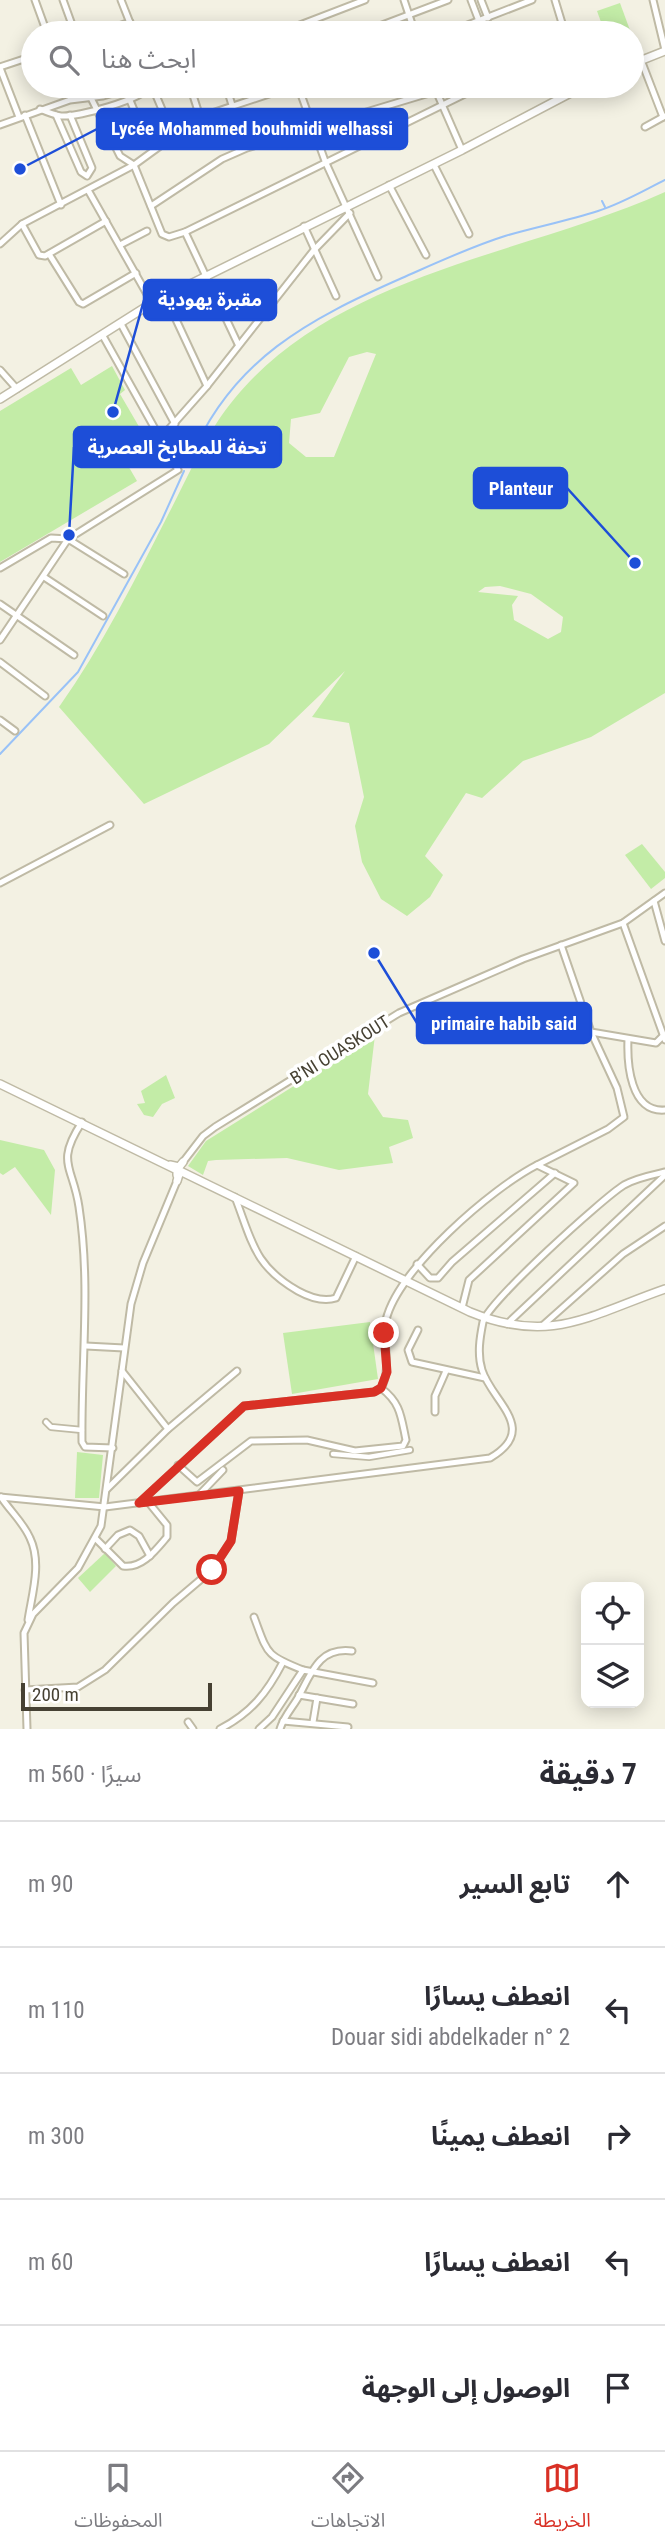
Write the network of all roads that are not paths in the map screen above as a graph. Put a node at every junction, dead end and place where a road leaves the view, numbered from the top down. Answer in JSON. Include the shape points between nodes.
{"nodes":[{"id":1,"x":35,"y":0,"type":"edge"},
{"id":2,"x":63,"y":0,"type":"edge"},
{"id":3,"x":121,"y":0,"type":"edge"},
{"id":4,"x":365,"y":0,"type":"edge"},
{"id":5,"x":404,"y":0,"type":"edge"},
{"id":6,"x":448,"y":0,"type":"edge"},
{"id":7,"x":471,"y":0,"type":"edge"},
{"id":8,"x":481,"y":0,"type":"edge"},
{"id":9,"x":532,"y":0,"type":"edge"},
{"id":10,"x":555,"y":0,"type":"edge"},
{"id":11,"x":654,"y":0,"type":"edge"},
{"id":12,"x":520,"y":2,"type":"edge"},
{"id":13,"x":410,"y":15,"type":"junction"},
{"id":14,"x":488,"y":18,"type":"junction"},
{"id":15,"x":43,"y":21,"type":"edge"},
{"id":16,"x":71,"y":21,"type":"edge"},
{"id":17,"x":130,"y":21,"type":"edge"},
{"id":18,"x":312,"y":21,"type":"edge"},
{"id":19,"x":393,"y":21,"type":"edge"},
{"id":20,"x":412,"y":21,"type":"edge"},
{"id":21,"x":479,"y":21,"type":"joint"},
{"id":22,"x":561,"y":21,"type":"edge"},
{"id":23,"x":665,"y":50,"type":"edge"},
{"id":24,"x":644,"y":58,"type":"edge"},
{"id":25,"x":21,"y":60,"type":"edge"},
{"id":26,"x":0,"y":67,"type":"edge"},
{"id":27,"x":644,"y":69,"type":"edge"},
{"id":28,"x":86,"y":98,"type":"edge"},
{"id":29,"x":91,"y":98,"type":"edge"},
{"id":30,"x":129,"y":98,"type":"joint"},
{"id":31,"x":156,"y":98,"type":"edge"},
{"id":32,"x":194,"y":98,"type":"edge"},
{"id":33,"x":230,"y":98,"type":"edge"},
{"id":34,"x":253,"y":98,"type":"edge"},
{"id":35,"x":300,"y":98,"type":"edge"},
{"id":36,"x":409,"y":98,"type":"edge"},
{"id":37,"x":439,"y":98,"type":"edge"},
{"id":38,"x":457,"y":98,"type":"edge"},
{"id":39,"x":561,"y":98,"type":"edge"},
{"id":40,"x":232,"y":105,"type":"junction"},
{"id":41,"x":442,"y":105,"type":"junction"},
{"id":42,"x":98,"y":108,"type":"junction"},
{"id":43,"x":40,"y":109,"type":"junction"},
{"id":44,"x":56,"y":115,"type":"junction"},
{"id":45,"x":22,"y":116,"type":"junction"},
{"id":46,"x":70,"y":116,"type":"junction"},
{"id":47,"x":664,"y":116,"type":"edge"},
{"id":48,"x":200,"y":117,"type":"junction"},
{"id":49,"x":0,"y":125,"type":"edge"},
{"id":50,"x":311,"y":127,"type":"junction"},
{"id":51,"x":645,"y":127,"type":"dead end"},
{"id":52,"x":144,"y":134,"type":"dead end"},
{"id":53,"x":173,"y":135,"type":"junction"},
{"id":54,"x":462,"y":150,"type":"junction"},
{"id":55,"x":325,"y":161,"type":"junction"},
{"id":56,"x":434,"y":164,"type":"junction"},
{"id":57,"x":134,"y":165,"type":"junction"},
{"id":58,"x":389,"y":186,"type":"junction"},
{"id":59,"x":88,"y":190,"type":"junction"},
{"id":60,"x":61,"y":205,"type":"junction"},
{"id":61,"x":150,"y":206,"type":"junction"},
{"id":62,"x":348,"y":209,"type":"junction"},
{"id":63,"x":106,"y":221,"type":"junction"},
{"id":64,"x":22,"y":224,"type":"junction"},
{"id":65,"x":304,"y":226,"type":"junction"},
{"id":66,"x":147,"y":231,"type":"dead end"},
{"id":67,"x":185,"y":232,"type":"junction"},
{"id":68,"x":469,"y":234,"type":"dead end"},
{"id":69,"x":0,"y":244,"type":"edge"},
{"id":70,"x":120,"y":245,"type":"junction"},
{"id":71,"x":314,"y":250,"type":"junction"},
{"id":72,"x":49,"y":254,"type":"junction"},
{"id":73,"x":426,"y":255,"type":"dead end"},
{"id":74,"x":136,"y":273,"type":"junction"},
{"id":75,"x":207,"y":275,"type":"junction"},
{"id":76,"x":378,"y":277,"type":"dead end"},
{"id":77,"x":164,"y":296,"type":"junction"},
{"id":78,"x":336,"y":296,"type":"dead end"},
{"id":79,"x":152,"y":303,"type":"junction"},
{"id":80,"x":121,"y":324,"type":"junction"},
{"id":81,"x":103,"y":336,"type":"junction"},
{"id":82,"x":238,"y":344,"type":"junction"},
{"id":83,"x":0,"y":370,"type":"edge"},
{"id":84,"x":208,"y":386,"type":"junction"},
{"id":85,"x":17,"y":389,"type":"junction"},
{"id":86,"x":0,"y":399,"type":"edge"},
{"id":87,"x":175,"y":424,"type":"junction"},
{"id":88,"x":161,"y":438,"type":"junction"},
{"id":89,"x":68,"y":539,"type":"junction"},
{"id":90,"x":0,"y":568,"type":"edge"},
{"id":91,"x":124,"y":574,"type":"dead end"},
{"id":92,"x":44,"y":576,"type":"junction"},
{"id":93,"x":0,"y":604,"type":"edge"},
{"id":94,"x":18,"y":615,"type":"junction"},
{"id":95,"x":103,"y":615,"type":"dead end"},
{"id":96,"x":0,"y":640,"type":"edge"},
{"id":97,"x":74,"y":655,"type":"dead end"},
{"id":98,"x":0,"y":662,"type":"edge"},
{"id":99,"x":45,"y":696,"type":"dead end"},
{"id":100,"x":0,"y":720,"type":"edge"},
{"id":101,"x":15,"y":731,"type":"dead end"},
{"id":102,"x":110,"y":825,"type":"dead end"},
{"id":103,"x":0,"y":883,"type":"edge"},
{"id":104,"x":665,"y":893,"type":"edge"},
{"id":105,"x":654,"y":901,"type":"junction"},
{"id":106,"x":623,"y":923,"type":"junction"},
{"id":107,"x":665,"y":941,"type":"edge"},
{"id":108,"x":561,"y":945,"type":"junction"},
{"id":109,"x":591,"y":1032,"type":"junction"},
{"id":110,"x":664,"y":1038,"type":"edge"},
{"id":111,"x":628,"y":1039,"type":"junction"},
{"id":112,"x":0,"y":1084,"type":"edge"},
{"id":113,"x":665,"y":1110,"type":"edge"},
{"id":114,"x":82,"y":1122,"type":"junction"},
{"id":115,"x":537,"y":1165,"type":"junction"},
{"id":116,"x":180,"y":1168,"type":"junction"},
{"id":117,"x":555,"y":1173,"type":"junction"},
{"id":118,"x":665,"y":1174,"type":"edge"},
{"id":119,"x":177,"y":1181,"type":"joint"},
{"id":120,"x":235,"y":1197,"type":"junction"},
{"id":121,"x":665,"y":1226,"type":"edge"},
{"id":122,"x":356,"y":1256,"type":"junction"},
{"id":123,"x":417,"y":1264,"type":"junction"},
{"id":124,"x":405,"y":1281,"type":"junction"},
{"id":125,"x":665,"y":1289,"type":"edge"},
{"id":126,"x":462,"y":1308,"type":"junction"},
{"id":127,"x":484,"y":1318,"type":"junction"},
{"id":128,"x":507,"y":1324,"type":"junction"},
{"id":129,"x":540,"y":1328,"type":"junction"},
{"id":130,"x":418,"y":1330,"type":"dead end"},
{"id":131,"x":86,"y":1346,"type":"junction"},
{"id":132,"x":124,"y":1348,"type":"junction"},
{"id":133,"x":122,"y":1371,"type":"junction"},
{"id":134,"x":237,"y":1371,"type":"dead end"},
{"id":135,"x":446,"y":1371,"type":"junction"},
{"id":136,"x":485,"y":1378,"type":"junction"},
{"id":137,"x":381,"y":1388,"type":"junction"},
{"id":138,"x":435,"y":1412,"type":"dead end"},
{"id":139,"x":46,"y":1422,"type":"dead end"},
{"id":140,"x":168,"y":1429,"type":"junction"},
{"id":141,"x":82,"y":1430,"type":"junction"},
{"id":142,"x":113,"y":1448,"type":"junction"},
{"id":143,"x":410,"y":1450,"type":"dead end"},
{"id":144,"x":332,"y":1454,"type":"dead end"},
{"id":145,"x":178,"y":1465,"type":"junction"},
{"id":146,"x":223,"y":1470,"type":"dead end"},
{"id":147,"x":106,"y":1490,"type":"junction"},
{"id":148,"x":239,"y":1491,"type":"junction"},
{"id":149,"x":200,"y":1494,"type":"junction"},
{"id":150,"x":1,"y":1497,"type":"edge"},
{"id":151,"x":139,"y":1503,"type":"junction"},
{"id":152,"x":149,"y":1503,"type":"junction"},
{"id":153,"x":105,"y":1507,"type":"junction"},
{"id":154,"x":95,"y":1538,"type":"junction"},
{"id":155,"x":106,"y":1549,"type":"junction"},
{"id":156,"x":150,"y":1556,"type":"junction"},
{"id":157,"x":254,"y":1617,"type":"dead end"},
{"id":158,"x":28,"y":1622,"type":"junction"},
{"id":159,"x":352,"y":1651,"type":"dead end"},
{"id":160,"x":283,"y":1662,"type":"junction"},
{"id":161,"x":303,"y":1670,"type":"junction"},
{"id":162,"x":311,"y":1670,"type":"junction"},
{"id":163,"x":373,"y":1683,"type":"dead end"},
{"id":164,"x":26,"y":1690,"type":"junction"},
{"id":165,"x":299,"y":1695,"type":"junction"},
{"id":166,"x":317,"y":1698,"type":"junction"},
{"id":167,"x":353,"y":1704,"type":"dead end"},
{"id":168,"x":188,"y":1721,"type":"dead end"},
{"id":169,"x":283,"y":1721,"type":"junction"},
{"id":170,"x":299,"y":1722,"type":"junction"},
{"id":171,"x":313,"y":1722,"type":"junction"},
{"id":172,"x":348,"y":1727,"type":"dead end"},
{"id":173,"x":27,"y":1729,"type":"edge"},
{"id":174,"x":192,"y":1729,"type":"edge"},
{"id":175,"x":220,"y":1729,"type":"edge"},
{"id":176,"x":258,"y":1729,"type":"edge"},
{"id":177,"x":280,"y":1729,"type":"edge"},
{"id":178,"x":299,"y":1729,"type":"edge"}],
"edges":[{"from":1,"to":15,"type":"street"},
{"from":2,"to":16,"type":"street"},
{"from":3,"to":17,"type":"street"},
{"from":4,"to":18,"type":"street"},
{"from":5,"to":13,"type":"street"},
{"from":6,"to":13,"type":"street"},
{"from":7,"to":21,"type":"street"},
{"from":8,"to":14,"type":"street"},
{"from":9,"to":12,"type":"street"},
{"from":10,"to":22,"type":"street"},
{"from":11,"to":23,"type":"street"},
{"from":12,"to":14,"type":"street"},
{"from":13,"to":19,"type":"street"},
{"from":13,"to":20,"type":"street"},
{"from":14,"to":21,"type":"street"},
{"from":23,"to":24,"type":"street"},
{"from":25,"to":26,"type":"street"},
{"from":26,"to":45,"type":"street"},
{"from":27,"to":47,"type":"street"},
{"from":28,"to":43,"type":"street"},
{"from":29,"to":42,"type":"street"},
{"from":30,"to":42,"type":"street"},
{"from":30,"to":52,"type":"street"},
{"from":31,"to":53,"type":"street"},
{"from":32,"to":48,"type":"street"},
{"from":33,"to":40,"type":"street"},
{"from":34,"to":40,"type":"street"},
{"from":35,"to":50,"type":"street"},
{"from":36,"to":50,"type":"street"},
{"from":37,"to":41,"type":"street"},
{"from":38,"to":41,"type":"street"},
{"from":39,"to":54,"type":"street"},
{"from":40,"to":48,"type":"street"},
{"from":41,"to":54,"type":"street"},
{"from":41,"to":55,"type":"street"},
{"from":42,"to":46,"type":"street"},
{"from":42,"to":57,"type":"street","via":[[120,156]]},
{"from":43,"to":44,"type":"street"},
{"from":43,"to":45,"type":"street"},
{"from":44,"to":46,"type":"street"},
{"from":44,"to":46,"type":"street","via":[[81,172],[87,176],[92,168]]},
{"from":45,"to":49,"type":"street"},
{"from":45,"to":60,"type":"street"},
{"from":47,"to":51,"type":"street"},
{"from":48,"to":53,"type":"street"},
{"from":50,"to":55,"type":"street"},
{"from":50,"to":61,"type":"street","via":[[222,159]]},
{"from":53,"to":57,"type":"street"},
{"from":54,"to":56,"type":"street"},
{"from":55,"to":62,"type":"street"},
{"from":55,"to":67,"type":"street"},
{"from":56,"to":58,"type":"street"},
{"from":56,"to":68,"type":"street"},
{"from":57,"to":59,"type":"street"},
{"from":57,"to":61,"type":"street"},
{"from":58,"to":62,"type":"street"},
{"from":58,"to":73,"type":"street"},
{"from":59,"to":60,"type":"street"},
{"from":59,"to":63,"type":"street"},
{"from":60,"to":64,"type":"street"},
{"from":61,"to":67,"type":"street","via":[[165,236]]},
{"from":62,"to":65,"type":"street"},
{"from":62,"to":71,"type":"street"},
{"from":62,"to":76,"type":"street"},
{"from":63,"to":70,"type":"street"},
{"from":63,"to":72,"type":"street"},
{"from":64,"to":69,"type":"street"},
{"from":64,"to":72,"type":"street","via":[[39,255]]},
{"from":65,"to":71,"type":"street"},
{"from":65,"to":75,"type":"street"},
{"from":66,"to":70,"type":"street"},
{"from":67,"to":75,"type":"street"},
{"from":70,"to":74,"type":"street"},
{"from":71,"to":78,"type":"street"},
{"from":71,"to":82,"type":"street"},
{"from":72,"to":74,"type":"street","via":[[83,304]]},
{"from":74,"to":79,"type":"street"},
{"from":75,"to":77,"type":"street"},
{"from":75,"to":82,"type":"street"},
{"from":77,"to":79,"type":"street"},
{"from":77,"to":84,"type":"street"},
{"from":79,"to":80,"type":"street"},
{"from":80,"to":81,"type":"street"},
{"from":80,"to":87,"type":"street"},
{"from":81,"to":85,"type":"street"},
{"from":81,"to":88,"type":"street"},
{"from":82,"to":84,"type":"street"},
{"from":83,"to":85,"type":"street"},
{"from":84,"to":87,"type":"street"},
{"from":85,"to":86,"type":"street"},
{"from":87,"to":88,"type":"street"},
{"from":88,"to":89,"type":"street","via":[[178,470]]},
{"from":89,"to":90,"type":"street","via":[[47,538]]},
{"from":89,"to":91,"type":"street"},
{"from":89,"to":92,"type":"street"},
{"from":92,"to":94,"type":"street"},
{"from":92,"to":95,"type":"street"},
{"from":93,"to":94,"type":"street"},
{"from":94,"to":96,"type":"street"},
{"from":94,"to":97,"type":"street"},
{"from":98,"to":99,"type":"street"},
{"from":100,"to":101,"type":"street"},
{"from":102,"to":103,"type":"street"},
{"from":104,"to":105,"type":"street","name":"B'NI OUASKOUT"},
{"from":105,"to":106,"type":"street","name":"B'NI OUASKOUT"},
{"from":105,"to":107,"type":"street"},
{"from":106,"to":108,"type":"street","name":"B'NI OUASKOUT"},
{"from":106,"to":110,"type":"street"},
{"from":108,"to":109,"type":"street"},
{"from":108,"to":116,"type":"street","name":"B'NI OUASKOUT","via":[[399,1013],[215,1127]]},
{"from":109,"to":111,"type":"street"},
{"from":109,"to":115,"type":"street","via":[[617,1088],[624,1117]]},
{"from":110,"to":111,"type":"street","via":[[656,1042]]},
{"from":111,"to":113,"type":"street","via":[[628,1076],[641,1099],[651,1108]]},
{"from":112,"to":114,"type":"street"},
{"from":114,"to":116,"type":"street"},
{"from":114,"to":131,"type":"street","via":[[65,1156],[77,1191],[84,1241]]},
{"from":115,"to":117,"type":"street"},
{"from":115,"to":123,"type":"street","via":[[475,1210]]},
{"from":116,"to":119,"type":"street"},
{"from":116,"to":120,"type":"street"},
{"from":117,"to":123,"type":"street","via":[[438,1278],[430,1278]]},
{"from":117,"to":126,"type":"street","via":[[574,1183],[469,1280]]},
{"from":118,"to":127,"type":"street","via":[[625,1185],[606,1199],[509,1287]]},
{"from":118,"to":128,"type":"street"},
{"from":119,"to":132,"type":"street","via":[[143,1263]]},
{"from":120,"to":122,"type":"street"},
{"from":120,"to":122,"type":"street","via":[[260,1260],[273,1276],[303,1293],[336,1298]]},
{"from":121,"to":129,"type":"street","via":[[623,1254]]},
{"from":122,"to":124,"type":"street"},
{"from":123,"to":124,"type":"street"},
{"from":124,"to":126,"type":"street"},
{"from":124,"to":137,"type":"street","via":[[387,1317],[387,1372]]},
{"from":125,"to":129,"type":"street","via":[[575,1323]]},
{"from":126,"to":127,"type":"street"},
{"from":127,"to":128,"type":"street"},
{"from":127,"to":136,"type":"street","via":[[479,1357]]},
{"from":128,"to":129,"type":"street"},
{"from":130,"to":135,"type":"street","via":[[408,1350],[412,1362]]},
{"from":131,"to":132,"type":"street"},
{"from":131,"to":141,"type":"street"},
{"from":132,"to":133,"type":"street"},
{"from":133,"to":140,"type":"street"},
{"from":133,"to":142,"type":"street"},
{"from":134,"to":140,"type":"street"},
{"from":135,"to":136,"type":"street"},
{"from":135,"to":138,"type":"street","via":[[435,1396]]},
{"from":136,"to":148,"type":"street","via":[[509,1410],[512,1433],[503,1451],[490,1458]]},
{"from":137,"to":145,"type":"street","via":[[244,1406]]},
{"from":137,"to":145,"type":"street","via":[[398,1405],[406,1440],[403,1446],[355,1451],[307,1440],[251,1441],[197,1482]]},
{"from":139,"to":141,"type":"street","via":[[51,1427]]},
{"from":140,"to":147,"type":"street"},
{"from":141,"to":142,"type":"street","via":[[85,1447]]},
{"from":142,"to":147,"type":"street"},
{"from":143,"to":144,"type":"street","via":[[369,1457]]},
{"from":145,"to":151,"type":"street"},
{"from":146,"to":149,"type":"street"},
{"from":147,"to":153,"type":"street"},
{"from":148,"to":149,"type":"street"},
{"from":148,"to":164,"type":"street","via":[[231,1541],[212,1570],[78,1687]]},
{"from":149,"to":152,"type":"street"},
{"from":150,"to":153,"type":"street"},
{"from":150,"to":158,"type":"street","via":[[35,1550]]},
{"from":151,"to":152,"type":"street"},
{"from":151,"to":153,"type":"street"},
{"from":152,"to":156,"type":"street","via":[[169,1532]]},
{"from":153,"to":154,"type":"street"},
{"from":154,"to":155,"type":"street"},
{"from":154,"to":158,"type":"street","via":[[78,1568]]},
{"from":155,"to":156,"type":"street","via":[[128,1567]]},
{"from":155,"to":156,"type":"street","via":[[118,1535],[130,1530]]},
{"from":157,"to":160,"type":"street","via":[[267,1650]]},
{"from":158,"to":164,"type":"street","via":[[23,1639]]},
{"from":159,"to":162,"type":"street","via":[[330,1652]]},
{"from":160,"to":161,"type":"street"},
{"from":160,"to":175,"type":"street","via":[[270,1688],[248,1713]]},
{"from":161,"to":162,"type":"street"},
{"from":161,"to":176,"type":"street","via":[[272,1717]]},
{"from":162,"to":163,"type":"street"},
{"from":162,"to":165,"type":"street"},
{"from":164,"to":173,"type":"street"},
{"from":165,"to":166,"type":"street"},
{"from":165,"to":169,"type":"street"},
{"from":166,"to":167,"type":"street"},
{"from":166,"to":171,"type":"street"},
{"from":168,"to":174,"type":"street"},
{"from":169,"to":170,"type":"street"},
{"from":169,"to":177,"type":"street"},
{"from":170,"to":171,"type":"street"},
{"from":170,"to":178,"type":"street"},
{"from":171,"to":172,"type":"street"}]}
